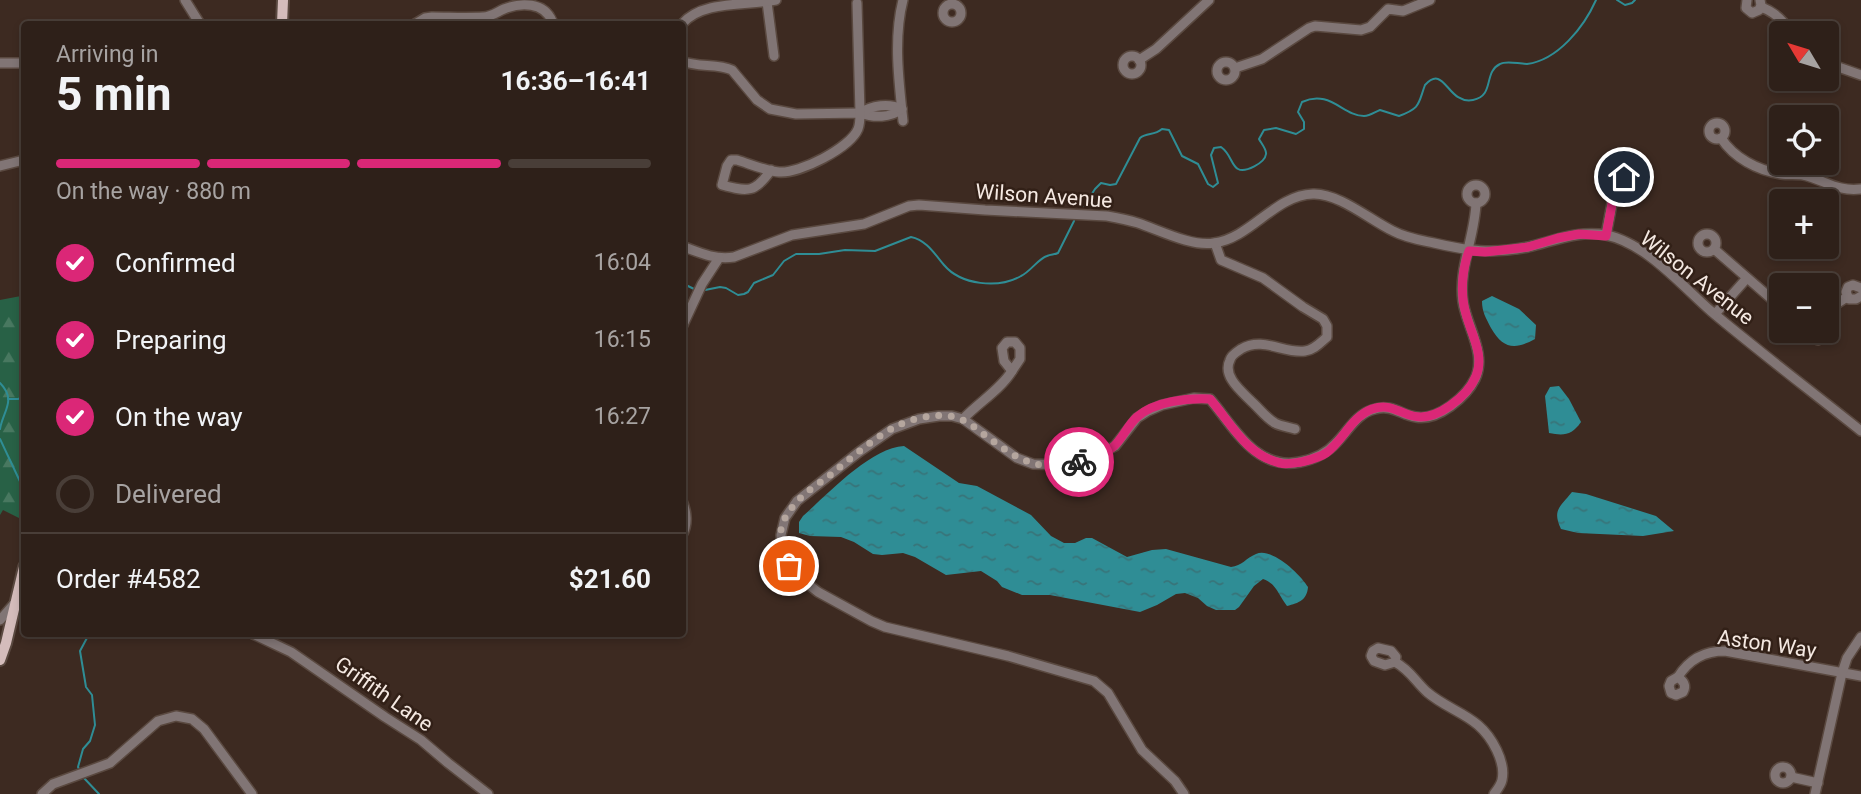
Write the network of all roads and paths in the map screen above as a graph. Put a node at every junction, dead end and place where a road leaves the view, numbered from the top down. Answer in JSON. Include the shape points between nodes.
{"nodes":[{"id":1,"x":184,"y":0,"type":"edge"},
{"id":2,"x":283,"y":0,"type":"edge"},
{"id":3,"x":903,"y":0,"type":"edge"},
{"id":4,"x":1209,"y":0,"type":"edge"},
{"id":5,"x":1430,"y":0,"type":"edge"},
{"id":6,"x":1746,"y":0,"type":"edge"},
{"id":7,"x":772,"y":1,"type":"edge"},
{"id":8,"x":516,"y":2,"type":"edge"},
{"id":9,"x":857,"y":3,"type":"dead end"},
{"id":10,"x":1760,"y":4,"type":"edge"},
{"id":11,"x":1387,"y":5,"type":"edge"},
{"id":12,"x":198,"y":21,"type":"edge"},
{"id":13,"x":282,"y":21,"type":"edge"},
{"id":14,"x":420,"y":21,"type":"edge"},
{"id":15,"x":488,"y":21,"type":"edge"},
{"id":16,"x":552,"y":21,"type":"edge"},
{"id":17,"x":685,"y":21,"type":"edge"},
{"id":18,"x":1782,"y":21,"type":"edge"},
{"id":19,"x":774,"y":56,"type":"dead end"},
{"id":20,"x":1139,"y":60,"type":"dead end"},
{"id":21,"x":686,"y":62,"type":"edge"},
{"id":22,"x":0,"y":63,"type":"edge"},
{"id":23,"x":21,"y":63,"type":"edge"},
{"id":24,"x":1839,"y":67,"type":"edge"},
{"id":25,"x":1235,"y":68,"type":"dead end"},
{"id":26,"x":1861,"y":75,"type":"edge"},
{"id":27,"x":902,"y":109,"type":"junction"},
{"id":28,"x":860,"y":113,"type":"junction"},
{"id":29,"x":904,"y":121,"type":"dead end"},
{"id":30,"x":1721,"y":138,"type":"dead end"},
{"id":31,"x":21,"y":161,"type":"edge"},
{"id":32,"x":0,"y":166,"type":"edge"},
{"id":33,"x":771,"y":170,"type":"junction"},
{"id":34,"x":1615,"y":188,"type":"dead end"},
{"id":35,"x":1861,"y":189,"type":"edge"},
{"id":36,"x":1476,"y":203,"type":"dead end"},
{"id":37,"x":1606,"y":236,"type":"junction"},
{"id":38,"x":1215,"y":243,"type":"junction"},
{"id":39,"x":686,"y":248,"type":"edge"},
{"id":40,"x":1714,"y":249,"type":"dead end"},
{"id":41,"x":1469,"y":251,"type":"junction"},
{"id":42,"x":719,"y":258,"type":"junction"},
{"id":43,"x":1746,"y":278,"type":"junction"},
{"id":44,"x":1861,"y":288,"type":"edge"},
{"id":45,"x":1861,"y":296,"type":"edge"},
{"id":46,"x":1769,"y":297,"type":"edge"},
{"id":47,"x":1847,"y":297,"type":"junction"},
{"id":48,"x":1839,"y":302,"type":"edge"},
{"id":49,"x":1715,"y":314,"type":"junction"},
{"id":50,"x":686,"y":318,"type":"edge"},
{"id":51,"x":1012,"y":372,"type":"dead end"},
{"id":52,"x":963,"y":419,"type":"junction"},
{"id":53,"x":1295,"y":429,"type":"dead end"},
{"id":54,"x":1861,"y":431,"type":"edge"},
{"id":55,"x":686,"y":510,"type":"edge"},
{"id":56,"x":686,"y":528,"type":"edge"},
{"id":57,"x":21,"y":579,"type":"edge"},
{"id":58,"x":15,"y":603,"type":"junction"},
{"id":59,"x":0,"y":620,"type":"edge"},
{"id":60,"x":259,"y":637,"type":"edge"},
{"id":61,"x":1861,"y":637,"type":"edge"},
{"id":62,"x":3,"y":639,"type":"edge"},
{"id":63,"x":0,"y":660,"type":"edge"},
{"id":64,"x":1395,"y":662,"type":"dead end"},
{"id":65,"x":1842,"y":673,"type":"junction"},
{"id":66,"x":1861,"y":676,"type":"edge"},
{"id":67,"x":1678,"y":677,"type":"dead end"},
{"id":68,"x":1791,"y":777,"type":"dead end"},
{"id":69,"x":1818,"y":783,"type":"junction"},
{"id":70,"x":42,"y":794,"type":"edge"},
{"id":71,"x":253,"y":794,"type":"edge"},
{"id":72,"x":488,"y":794,"type":"edge"},
{"id":73,"x":1184,"y":794,"type":"edge"},
{"id":74,"x":1494,"y":794,"type":"edge"},
{"id":75,"x":1815,"y":794,"type":"edge"}],
"edges":[{"from":1,"to":12,"type":"street"},
{"from":2,"to":13,"type":"main road"},
{"from":3,"to":27,"type":"street","via":[[898,44]]},
{"from":4,"to":20,"type":"street"},
{"from":5,"to":11,"type":"street","via":[[1403,11]]},
{"from":6,"to":10,"type":"street","via":[[1749,12],[1755,13]]},
{"from":7,"to":17,"type":"street","via":[[705,9]]},
{"from":7,"to":19,"type":"street"},
{"from":8,"to":15,"type":"street"},
{"from":8,"to":16,"type":"street","via":[[539,8]]},
{"from":9,"to":28,"type":"street"},
{"from":10,"to":18,"type":"street"},
{"from":11,"to":25,"type":"street","via":[[1370,27],[1308,28],[1262,59]]},
{"from":14,"to":15,"type":"street","via":[[432,17]]},
{"from":21,"to":28,"type":"street","via":[[727,67],[763,106],[783,113]]},
{"from":22,"to":23,"type":"street"},
{"from":24,"to":26,"type":"street"},
{"from":27,"to":28,"type":"street","via":[[894,105],[869,107]]},
{"from":27,"to":29,"type":"street"},
{"from":28,"to":33,"type":"street","via":[[858,130],[838,150],[781,173]]},
{"from":30,"to":35,"type":"street","via":[[1732,153],[1770,171],[1805,176],[1845,190]]},
{"from":31,"to":32,"type":"street"},
{"from":33,"to":33,"type":"street","via":[[731,160],[722,185],[744,191],[756,188]]},
{"from":34,"to":37,"type":"street"},
{"from":36,"to":41,"type":"street"},
{"from":37,"to":41,"type":"street","name":"Wilson Avenue","via":[[1579,234],[1528,247]]},
{"from":37,"to":49,"type":"street","name":"Wilson Avenue","via":[[1642,252]]},
{"from":38,"to":41,"type":"street","name":"Wilson Avenue","via":[[1244,231],[1294,198],[1314,194],[1342,202],[1401,235]]},
{"from":38,"to":42,"type":"street","name":"Wilson Avenue","via":[[1186,240],[1107,216],[927,204],[909,206],[864,224],[792,235],[743,255]]},
{"from":38,"to":53,"type":"street","via":[[1221,260],[1263,278],[1327,326],[1327,337],[1312,350],[1255,344],[1245,346],[1229,360],[1231,379],[1239,389],[1275,423]]},
{"from":39,"to":42,"type":"street","name":"Wilson Avenue"},
{"from":40,"to":43,"type":"street"},
{"from":41,"to":52,"type":"street","via":[[1463,299],[1479,365],[1466,393],[1438,413],[1420,418],[1393,408],[1371,410],[1314,459],[1287,464],[1263,456],[1239,437],[1210,399],[1194,398],[1148,411],[1115,446],[1068,465],[1033,464],[1017,458]]},
{"from":42,"to":50,"type":"street"},
{"from":43,"to":46,"type":"street"},
{"from":43,"to":49,"type":"street"},
{"from":44,"to":47,"type":"street","via":[[1850,285]]},
{"from":45,"to":47,"type":"street"},
{"from":47,"to":48,"type":"street"},
{"from":49,"to":54,"type":"street","name":"Wilson Avenue"},
{"from":51,"to":52,"type":"street"},
{"from":52,"to":73,"type":"street","via":[[939,416],[892,429],[797,501],[785,518],[781,535],[782,553],[789,566],[828,598],[885,627],[1094,681],[1108,693],[1142,750]]},
{"from":55,"to":56,"type":"street"},
{"from":57,"to":58,"type":"main road"},
{"from":58,"to":59,"type":"street"},
{"from":58,"to":62,"type":"main road"},
{"from":60,"to":72,"type":"street","name":"Griffith Lane","via":[[291,652],[421,740]]},
{"from":61,"to":65,"type":"street"},
{"from":62,"to":63,"type":"main road"},
{"from":64,"to":74,"type":"street","via":[[1427,692],[1486,733],[1502,770]]},
{"from":65,"to":66,"type":"street","name":"Aston Way"},
{"from":65,"to":67,"type":"street","name":"Aston Way","via":[[1716,651],[1689,662]]},
{"from":65,"to":69,"type":"street"},
{"from":68,"to":69,"type":"street"},
{"from":69,"to":75,"type":"street"},
{"from":70,"to":71,"type":"street","via":[[53,784],[110,763],[158,721],[176,716],[198,723],[211,736]]}]}
